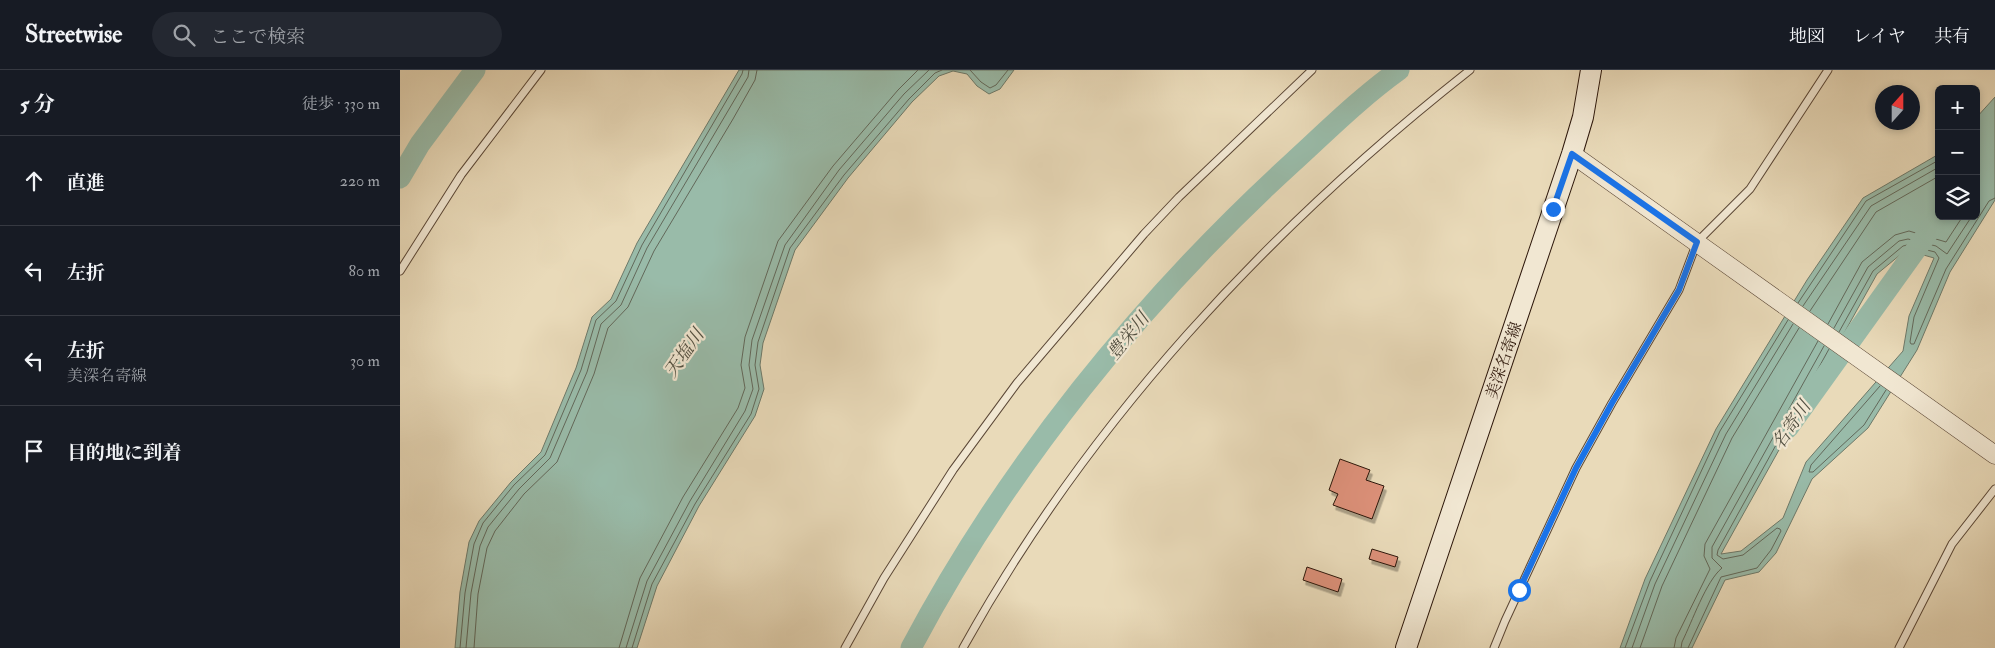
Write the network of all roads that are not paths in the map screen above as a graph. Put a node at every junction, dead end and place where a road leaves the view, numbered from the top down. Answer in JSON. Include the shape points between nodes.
{"nodes":[{"id":1,"x":541,"y":70,"type":"edge"},
{"id":2,"x":1312,"y":70,"type":"edge"},
{"id":3,"x":1470,"y":70,"type":"edge"},
{"id":4,"x":1591,"y":70,"type":"edge"},
{"id":5,"x":1828,"y":70,"type":"edge"},
{"id":6,"x":1572,"y":154,"type":"junction"},
{"id":7,"x":1697,"y":242,"type":"junction"},
{"id":8,"x":400,"y":271,"type":"edge"},
{"id":9,"x":1993,"y":453,"type":"edge"},
{"id":10,"x":1995,"y":488,"type":"edge"},
{"id":11,"x":845,"y":648,"type":"edge"},
{"id":12,"x":963,"y":648,"type":"edge"},
{"id":13,"x":1406,"y":648,"type":"edge"},
{"id":14,"x":1494,"y":648,"type":"edge"},
{"id":15,"x":1899,"y":648,"type":"edge"}],
"edges":[{"from":1,"to":8,"type":"lane","via":[[461,174]]},
{"from":2,"to":11,"type":"lane","via":[[1144,234],[1017,383],[953,470],[884,578]]},
{"from":3,"to":12,"type":"lane","via":[[1358,163],[1271,245],[1158,368],[1127,404],[1019,553]]},
{"from":4,"to":6,"type":"main road","name":"美深名寄線","via":[[1583,117]]},
{"from":5,"to":7,"type":"lane","via":[[1750,189]]},
{"from":6,"to":7,"type":"street"},
{"from":6,"to":13,"type":"main road","name":"美深名寄線"},
{"from":7,"to":9,"type":"street"},
{"from":7,"to":14,"type":"lane","via":[[1679,290],[1576,468]]},
{"from":10,"to":15,"type":"lane","via":[[1952,544]]}]}
